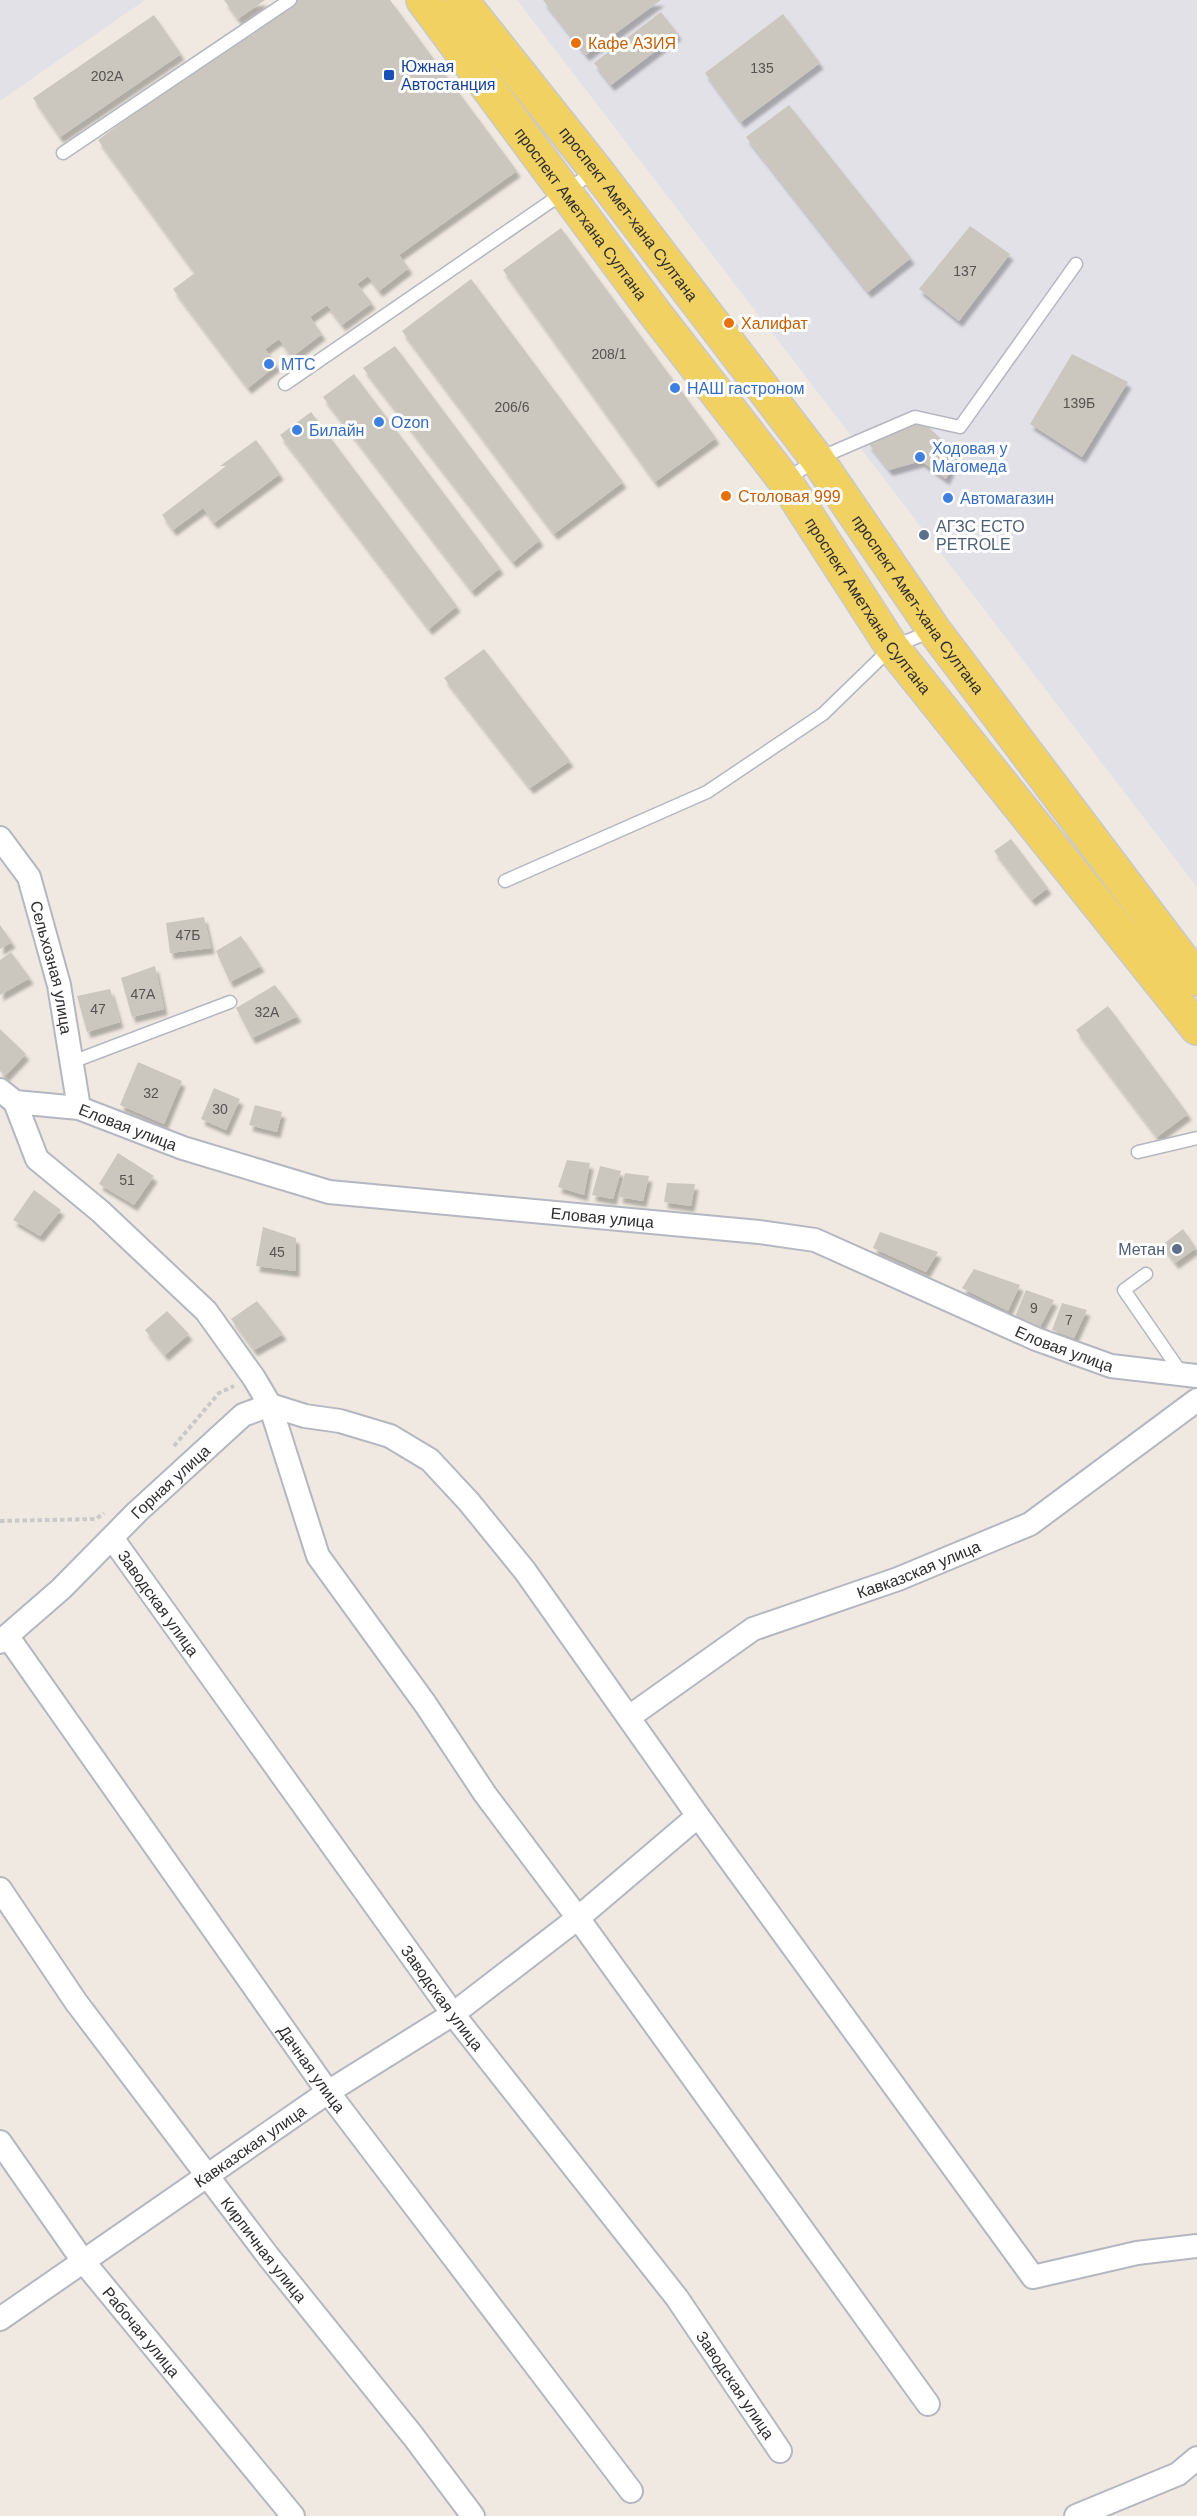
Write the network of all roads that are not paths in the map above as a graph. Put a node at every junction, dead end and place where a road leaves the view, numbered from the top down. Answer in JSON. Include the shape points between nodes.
{"nodes":[{"id":1,"x":290,"y":0,"type":"edge"},
{"id":2,"x":423,"y":0,"type":"edge"},
{"id":3,"x":461,"y":0,"type":"edge"},
{"id":4,"x":63,"y":153,"type":"dead end"},
{"id":5,"x":596,"y":170,"type":"junction"},
{"id":6,"x":564,"y":192,"type":"junction"},
{"id":7,"x":1076,"y":264,"type":"dead end"},
{"id":8,"x":285,"y":384,"type":"dead end"},
{"id":9,"x":817,"y":459,"type":"junction"},
{"id":10,"x":785,"y":481,"type":"junction"},
{"id":11,"x":934,"y":630,"type":"junction"},
{"id":12,"x":892,"y":647,"type":"junction"},
{"id":13,"x":0,"y":838,"type":"edge"},
{"id":14,"x":505,"y":880,"type":"dead end"},
{"id":15,"x":1197,"y":979,"type":"edge"},
{"id":16,"x":230,"y":1002,"type":"dead end"},
{"id":17,"x":1197,"y":1028,"type":"edge"},
{"id":18,"x":72,"y":1062,"type":"junction"},
{"id":19,"x":7,"y":1096,"type":"edge"},
{"id":20,"x":79,"y":1108,"type":"junction"},
{"id":21,"x":1197,"y":1138,"type":"edge"},
{"id":22,"x":1138,"y":1152,"type":"dead end"},
{"id":23,"x":1146,"y":1274,"type":"dead end"},
{"id":24,"x":1190,"y":1375,"type":"edge"},
{"id":25,"x":1197,"y":1400,"type":"edge"},
{"id":26,"x":270,"y":1405,"type":"junction"},
{"id":27,"x":112,"y":1538,"type":"junction"},
{"id":28,"x":4,"y":1639,"type":"edge"},
{"id":29,"x":629,"y":1717,"type":"junction"},
{"id":30,"x":698,"y":1816,"type":"junction"},
{"id":31,"x":0,"y":1889,"type":"edge"},
{"id":32,"x":578,"y":1918,"type":"junction"},
{"id":33,"x":453,"y":2014,"type":"junction"},
{"id":34,"x":328,"y":2092,"type":"junction"},
{"id":35,"x":0,"y":2142,"type":"edge"},
{"id":36,"x":208,"y":2174,"type":"junction"},
{"id":37,"x":1197,"y":2246,"type":"edge"},
{"id":38,"x":82,"y":2261,"type":"junction"},
{"id":39,"x":0,"y":2319,"type":"edge"},
{"id":40,"x":928,"y":2404,"type":"dead end"},
{"id":41,"x":780,"y":2451,"type":"dead end"},
{"id":42,"x":1197,"y":2458,"type":"edge"},
{"id":43,"x":631,"y":2491,"type":"dead end"},
{"id":44,"x":293,"y":2516,"type":"edge"},
{"id":45,"x":473,"y":2516,"type":"edge"},
{"id":46,"x":1076,"y":2516,"type":"edge"}],
"edges":[{"from":1,"to":4,"type":"lane"},
{"from":2,"to":6,"type":"main road","name":"проспект Аметхана Султана"},
{"from":3,"to":5,"type":"main road","name":"проспект Амет-хана Султана"},
{"from":5,"to":6,"type":"lane"},
{"from":5,"to":9,"type":"main road","name":"проспект Амет-хана Султана"},
{"from":6,"to":8,"type":"lane"},
{"from":6,"to":10,"type":"main road","name":"проспект Аметхана Султана"},
{"from":7,"to":9,"type":"lane","via":[[960,427],[915,417]]},
{"from":9,"to":10,"type":"lane"},
{"from":9,"to":11,"type":"main road","name":"проспект Амет-хана Султана"},
{"from":10,"to":12,"type":"main road","name":"проспект Аметхана Султана"},
{"from":11,"to":12,"type":"lane"},
{"from":11,"to":15,"type":"main road","name":"проспект Амет-хана Султана"},
{"from":12,"to":14,"type":"lane","via":[[823,714],[707,792]]},
{"from":12,"to":17,"type":"main road","name":"проспект Аметхана Султана"},
{"from":13,"to":18,"type":"street","name":"Сельхозная улица","via":[[29,878],[59,985]]},
{"from":16,"to":18,"type":"lane"},
{"from":18,"to":20,"type":"street","name":"Сельхозная улица"},
{"from":19,"to":20,"type":"street","name":"Еловая улица"},
{"from":19,"to":26,"type":"street","via":[[37,1159],[100,1210],[206,1311]]},
{"from":20,"to":24,"type":"street","name":"Еловая улица","via":[[183,1148],[329,1192],[815,1240],[1058,1347],[1111,1366]]},
{"from":21,"to":22,"type":"lane"},
{"from":23,"to":24,"type":"lane","via":[[1124,1290]]},
{"from":25,"to":29,"type":"street","name":"Кавказская улица","via":[[1030,1524],[898,1579],[753,1629]]},
{"from":26,"to":27,"type":"street","name":"Горная улица","via":[[243,1415]]},
{"from":26,"to":29,"type":"street","via":[[390,1436],[429,1460],[525,1571]]},
{"from":26,"to":32,"type":"street","via":[[318,1556],[485,1794]]},
{"from":27,"to":28,"type":"street","name":"Горная улица"},
{"from":27,"to":33,"type":"street","name":"Заводская улица"},
{"from":28,"to":34,"type":"street","name":"Дачная улица"},
{"from":29,"to":30,"type":"street"},
{"from":30,"to":32,"type":"street","name":"Кавказская улица"},
{"from":30,"to":37,"type":"street","via":[[1033,2277],[1137,2253]]},
{"from":31,"to":36,"type":"street","name":"Кирпичная улица","via":[[76,2002]]},
{"from":32,"to":33,"type":"street","name":"Кавказская улица"},
{"from":32,"to":40,"type":"street"},
{"from":33,"to":34,"type":"street","name":"Кавказская улица"},
{"from":33,"to":41,"type":"street","name":"Заводская улица","via":[[677,2298]]},
{"from":34,"to":36,"type":"street","name":"Кавказская улица"},
{"from":34,"to":43,"type":"street","name":"Дачная улица"},
{"from":35,"to":38,"type":"street","name":"Рабочая улица"},
{"from":36,"to":38,"type":"street","name":"Кавказская улица"},
{"from":36,"to":45,"type":"street","name":"Кирпичная улица"},
{"from":38,"to":39,"type":"street","name":"Кавказская улица"},
{"from":38,"to":44,"type":"street","name":"Рабочая улица"},
{"from":42,"to":46,"type":"street","via":[[1178,2474]]}]}
